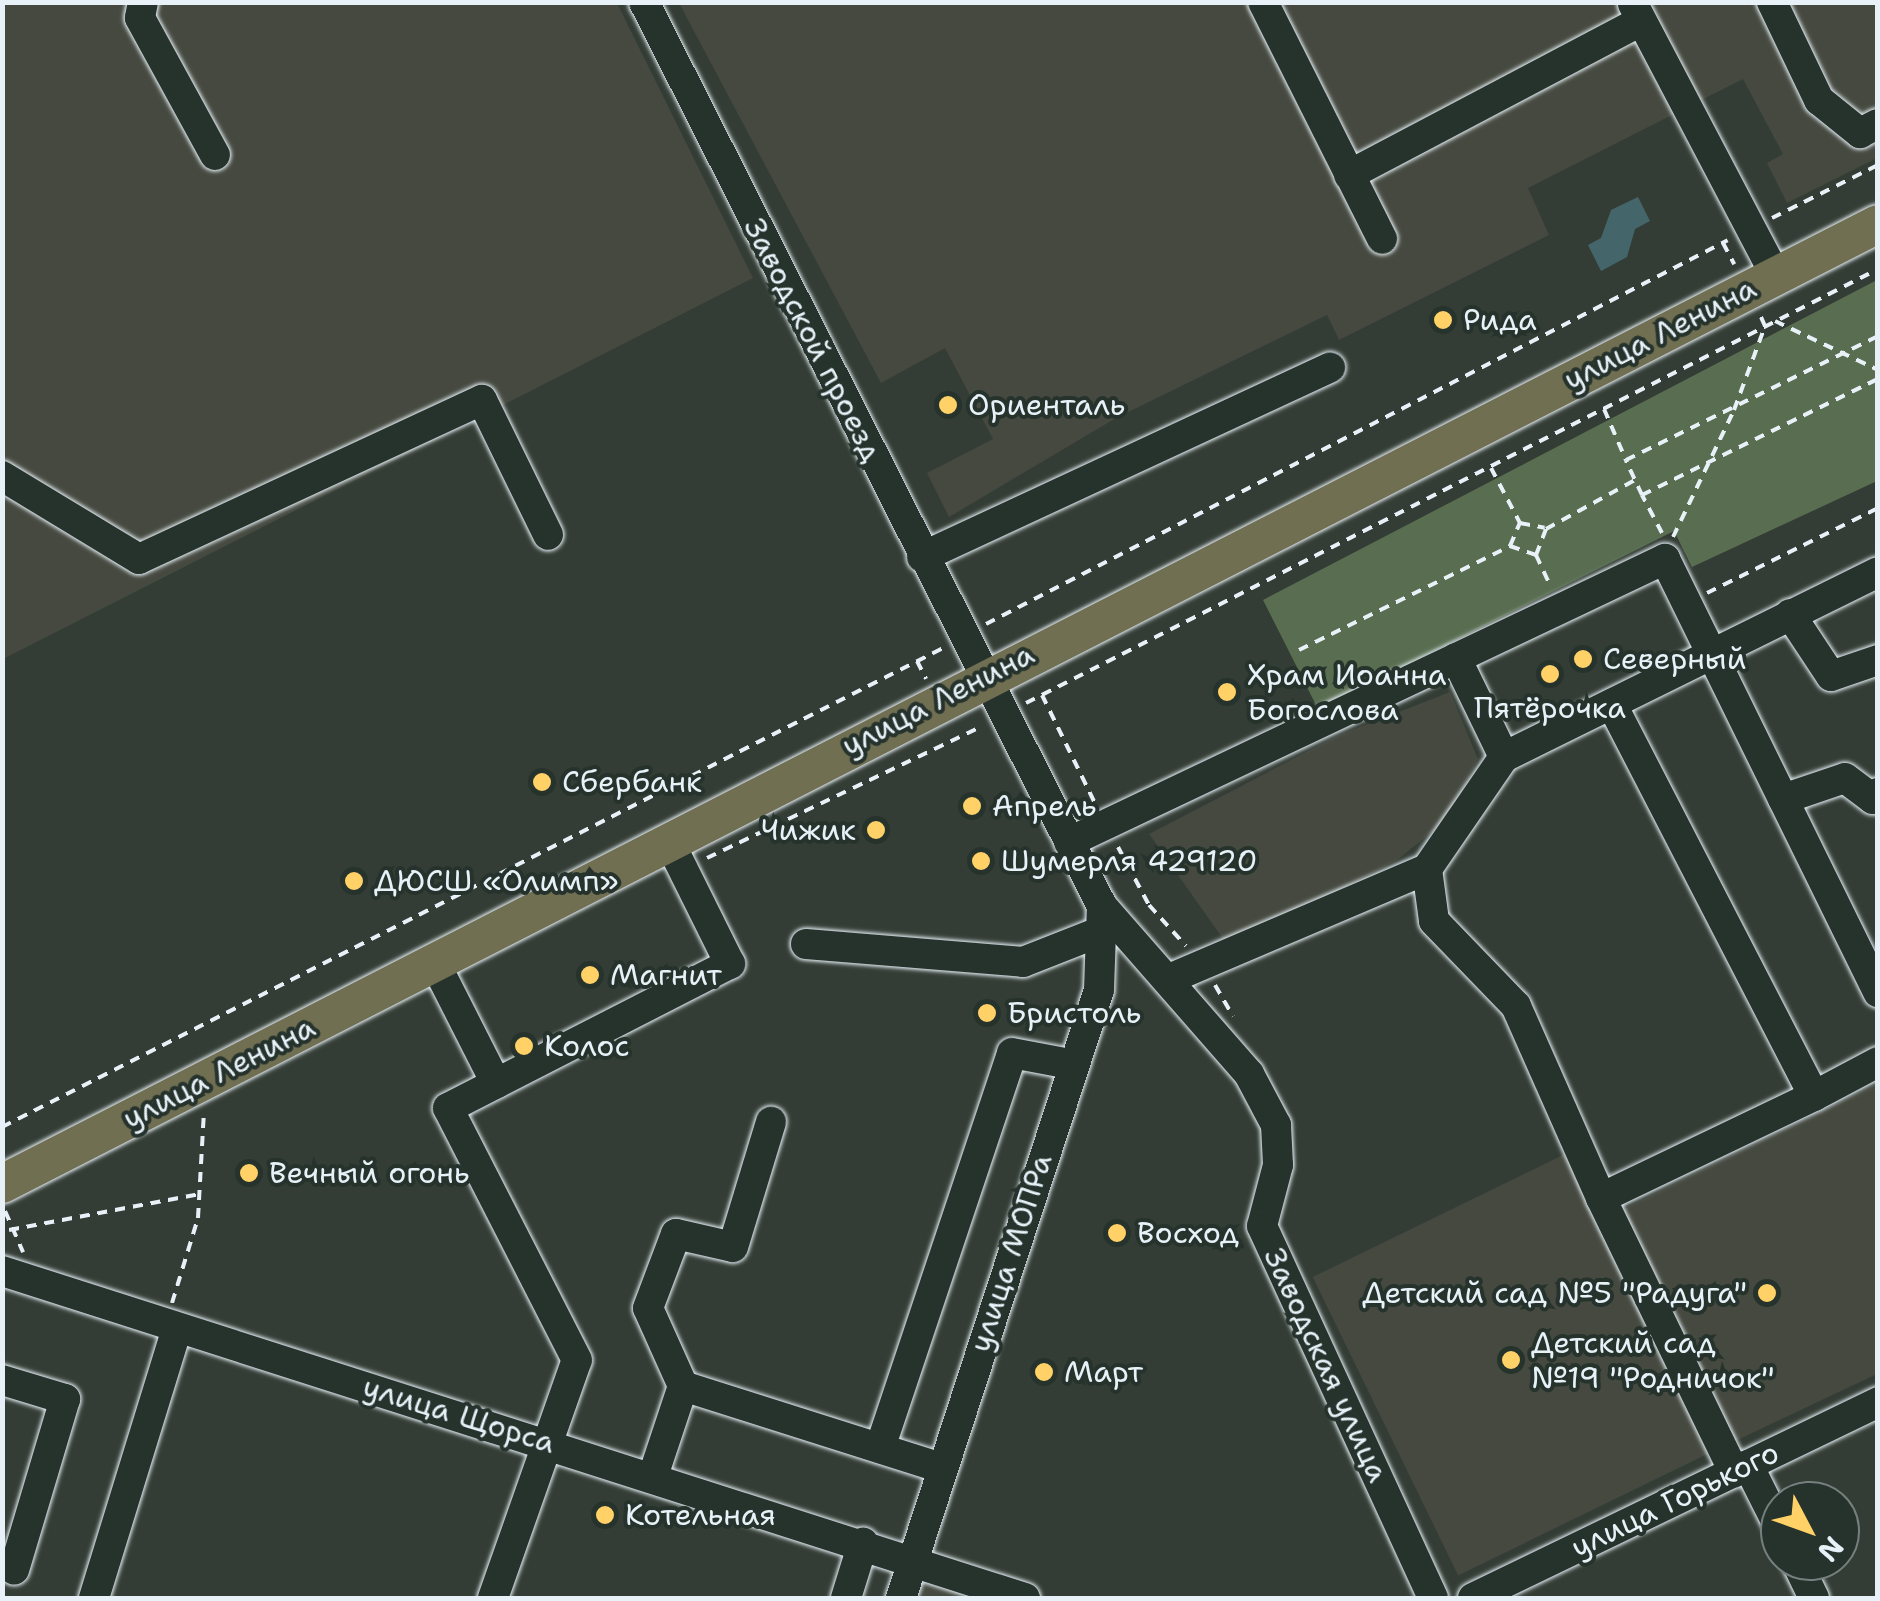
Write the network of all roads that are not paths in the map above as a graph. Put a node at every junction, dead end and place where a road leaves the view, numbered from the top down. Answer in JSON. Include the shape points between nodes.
{"nodes":[{"id":1,"x":143,"y":2,"type":"edge"},
{"id":2,"x":644,"y":2,"type":"edge"},
{"id":3,"x":1263,"y":2,"type":"edge"},
{"id":4,"x":1772,"y":2,"type":"edge"},
{"id":5,"x":1637,"y":12,"type":"edge"},
{"id":6,"x":1878,"y":124,"type":"edge"},
{"id":7,"x":214,"y":155,"type":"dead end"},
{"id":8,"x":1349,"y":175,"type":"junction"},
{"id":9,"x":1878,"y":224,"type":"edge"},
{"id":10,"x":1382,"y":239,"type":"dead end"},
{"id":11,"x":1761,"y":283,"type":"junction"},
{"id":12,"x":1330,"y":368,"type":"dead end"},
{"id":13,"x":2,"y":476,"type":"edge"},
{"id":14,"x":548,"y":536,"type":"dead end"},
{"id":15,"x":922,"y":558,"type":"junction"},
{"id":16,"x":1878,"y":572,"type":"edge"},
{"id":17,"x":1790,"y":614,"type":"junction"},
{"id":18,"x":1710,"y":651,"type":"junction"},
{"id":19,"x":1456,"y":658,"type":"junction"},
{"id":20,"x":1878,"y":660,"type":"edge"},
{"id":21,"x":982,"y":676,"type":"junction"},
{"id":22,"x":1612,"y":704,"type":"junction"},
{"id":23,"x":1504,"y":757,"type":"junction"},
{"id":24,"x":1878,"y":792,"type":"edge"},
{"id":25,"x":1783,"y":800,"type":"junction"},
{"id":26,"x":1069,"y":842,"type":"junction"},
{"id":27,"x":677,"y":856,"type":"junction"},
{"id":28,"x":1427,"y":869,"type":"junction"},
{"id":29,"x":1100,"y":919,"type":"junction"},
{"id":30,"x":806,"y":944,"type":"dead end"},
{"id":31,"x":435,"y":963,"type":"junction"},
{"id":32,"x":1169,"y":979,"type":"junction"},
{"id":33,"x":1878,"y":992,"type":"edge"},
{"id":34,"x":1878,"y":1062,"type":"edge"},
{"id":35,"x":1070,"y":1064,"type":"junction"},
{"id":36,"x":496,"y":1083,"type":"junction"},
{"id":37,"x":1814,"y":1096,"type":"junction"},
{"id":38,"x":770,"y":1122,"type":"dead end"},
{"id":39,"x":12,"y":1194,"type":"edge"},
{"id":40,"x":1601,"y":1198,"type":"junction"},
{"id":41,"x":2,"y":1272,"type":"edge"},
{"id":42,"x":173,"y":1320,"type":"junction"},
{"id":43,"x":2,"y":1380,"type":"edge"},
{"id":44,"x":683,"y":1386,"type":"junction"},
{"id":45,"x":1878,"y":1402,"type":"edge"},
{"id":46,"x":544,"y":1440,"type":"junction"},
{"id":47,"x":880,"y":1448,"type":"junction"},
{"id":48,"x":942,"y":1468,"type":"junction"},
{"id":49,"x":1741,"y":1468,"type":"junction"},
{"id":50,"x":654,"y":1474,"type":"junction"},
{"id":51,"x":1760,"y":1498,"type":"edge"},
{"id":52,"x":863,"y":1543,"type":"junction"},
{"id":53,"x":915,"y":1558,"type":"junction"},
{"id":54,"x":14,"y":1570,"type":"dead end"},
{"id":55,"x":94,"y":1598,"type":"edge"},
{"id":56,"x":493,"y":1598,"type":"edge"},
{"id":57,"x":846,"y":1598,"type":"edge"},
{"id":58,"x":902,"y":1598,"type":"edge"},
{"id":59,"x":1025,"y":1598,"type":"edge"},
{"id":60,"x":1433,"y":1598,"type":"edge"},
{"id":61,"x":1473,"y":1598,"type":"edge"}],
"edges":[{"from":1,"to":7,"type":"street","via":[[140,18]]},
{"from":2,"to":15,"type":"street","name":"Заводской проезд"},
{"from":3,"to":8,"type":"street"},
{"from":4,"to":6,"type":"street","via":[[1819,100],[1860,133]]},
{"from":5,"to":8,"type":"street"},
{"from":5,"to":11,"type":"street","via":[[1753,228]]},
{"from":8,"to":10,"type":"street"},
{"from":9,"to":11,"type":"main road","name":"улица Ленина"},
{"from":11,"to":21,"type":"main road","name":"улица Ленина"},
{"from":12,"to":15,"type":"street"},
{"from":13,"to":14,"type":"street","via":[[139,559],[482,400]]},
{"from":15,"to":21,"type":"street","name":"Заводской проезд"},
{"from":16,"to":17,"type":"street"},
{"from":17,"to":18,"type":"street"},
{"from":17,"to":20,"type":"street","via":[[1831,676]]},
{"from":18,"to":19,"type":"street","via":[[1665,559]]},
{"from":18,"to":22,"type":"street"},
{"from":18,"to":25,"type":"street"},
{"from":19,"to":23,"type":"street"},
{"from":19,"to":26,"type":"street"},
{"from":21,"to":26,"type":"street","name":"Заводская улица"},
{"from":21,"to":27,"type":"main road","name":"улица Ленина"},
{"from":22,"to":23,"type":"street"},
{"from":22,"to":37,"type":"street"},
{"from":23,"to":28,"type":"street"},
{"from":24,"to":25,"type":"street","via":[[1872,799],[1845,778]]},
{"from":25,"to":33,"type":"street"},
{"from":26,"to":29,"type":"street","name":"Заводская улица"},
{"from":27,"to":31,"type":"main road","name":"улица Ленина"},
{"from":27,"to":36,"type":"street","via":[[730,964]]},
{"from":28,"to":32,"type":"street"},
{"from":28,"to":40,"type":"street","via":[[1434,921],[1516,1006]]},
{"from":29,"to":30,"type":"street","via":[[1023,962]]},
{"from":29,"to":32,"type":"street","name":"Заводская улица"},
{"from":29,"to":35,"type":"street","name":"улица МОПРа","via":[[1099,990]]},
{"from":31,"to":36,"type":"street"},
{"from":31,"to":39,"type":"main road","name":"улица Ленина"},
{"from":32,"to":60,"type":"street","name":"Заводская улица","via":[[1249,1074],[1276,1126],[1278,1164],[1262,1226]]},
{"from":34,"to":37,"type":"street"},
{"from":35,"to":47,"type":"street","via":[[1012,1052]]},
{"from":35,"to":48,"type":"street","name":"улица МОПРа"},
{"from":36,"to":46,"type":"street","via":[[448,1108],[577,1360]]},
{"from":37,"to":40,"type":"street"},
{"from":38,"to":44,"type":"street","via":[[733,1247],[676,1234],[648,1308]]},
{"from":40,"to":49,"type":"street"},
{"from":41,"to":42,"type":"street","name":"улица Щорса"},
{"from":42,"to":46,"type":"street","name":"улица Щорса"},
{"from":42,"to":55,"type":"street"},
{"from":43,"to":54,"type":"street","via":[[65,1399]]},
{"from":44,"to":47,"type":"street"},
{"from":44,"to":50,"type":"street"},
{"from":45,"to":49,"type":"street","name":"улица Горького"},
{"from":46,"to":50,"type":"street","name":"улица Щорса"},
{"from":46,"to":56,"type":"street"},
{"from":47,"to":48,"type":"street"},
{"from":48,"to":53,"type":"street","name":"улица МОПРа"},
{"from":49,"to":51,"type":"street"},
{"from":49,"to":61,"type":"street","name":"улица Горького"},
{"from":50,"to":52,"type":"street","name":"улица Щорса"},
{"from":52,"to":53,"type":"street","name":"улица Щорса"},
{"from":52,"to":57,"type":"street"},
{"from":53,"to":58,"type":"street","name":"улица МОПРа"},
{"from":53,"to":59,"type":"street","name":"улица Щорса"}]}
